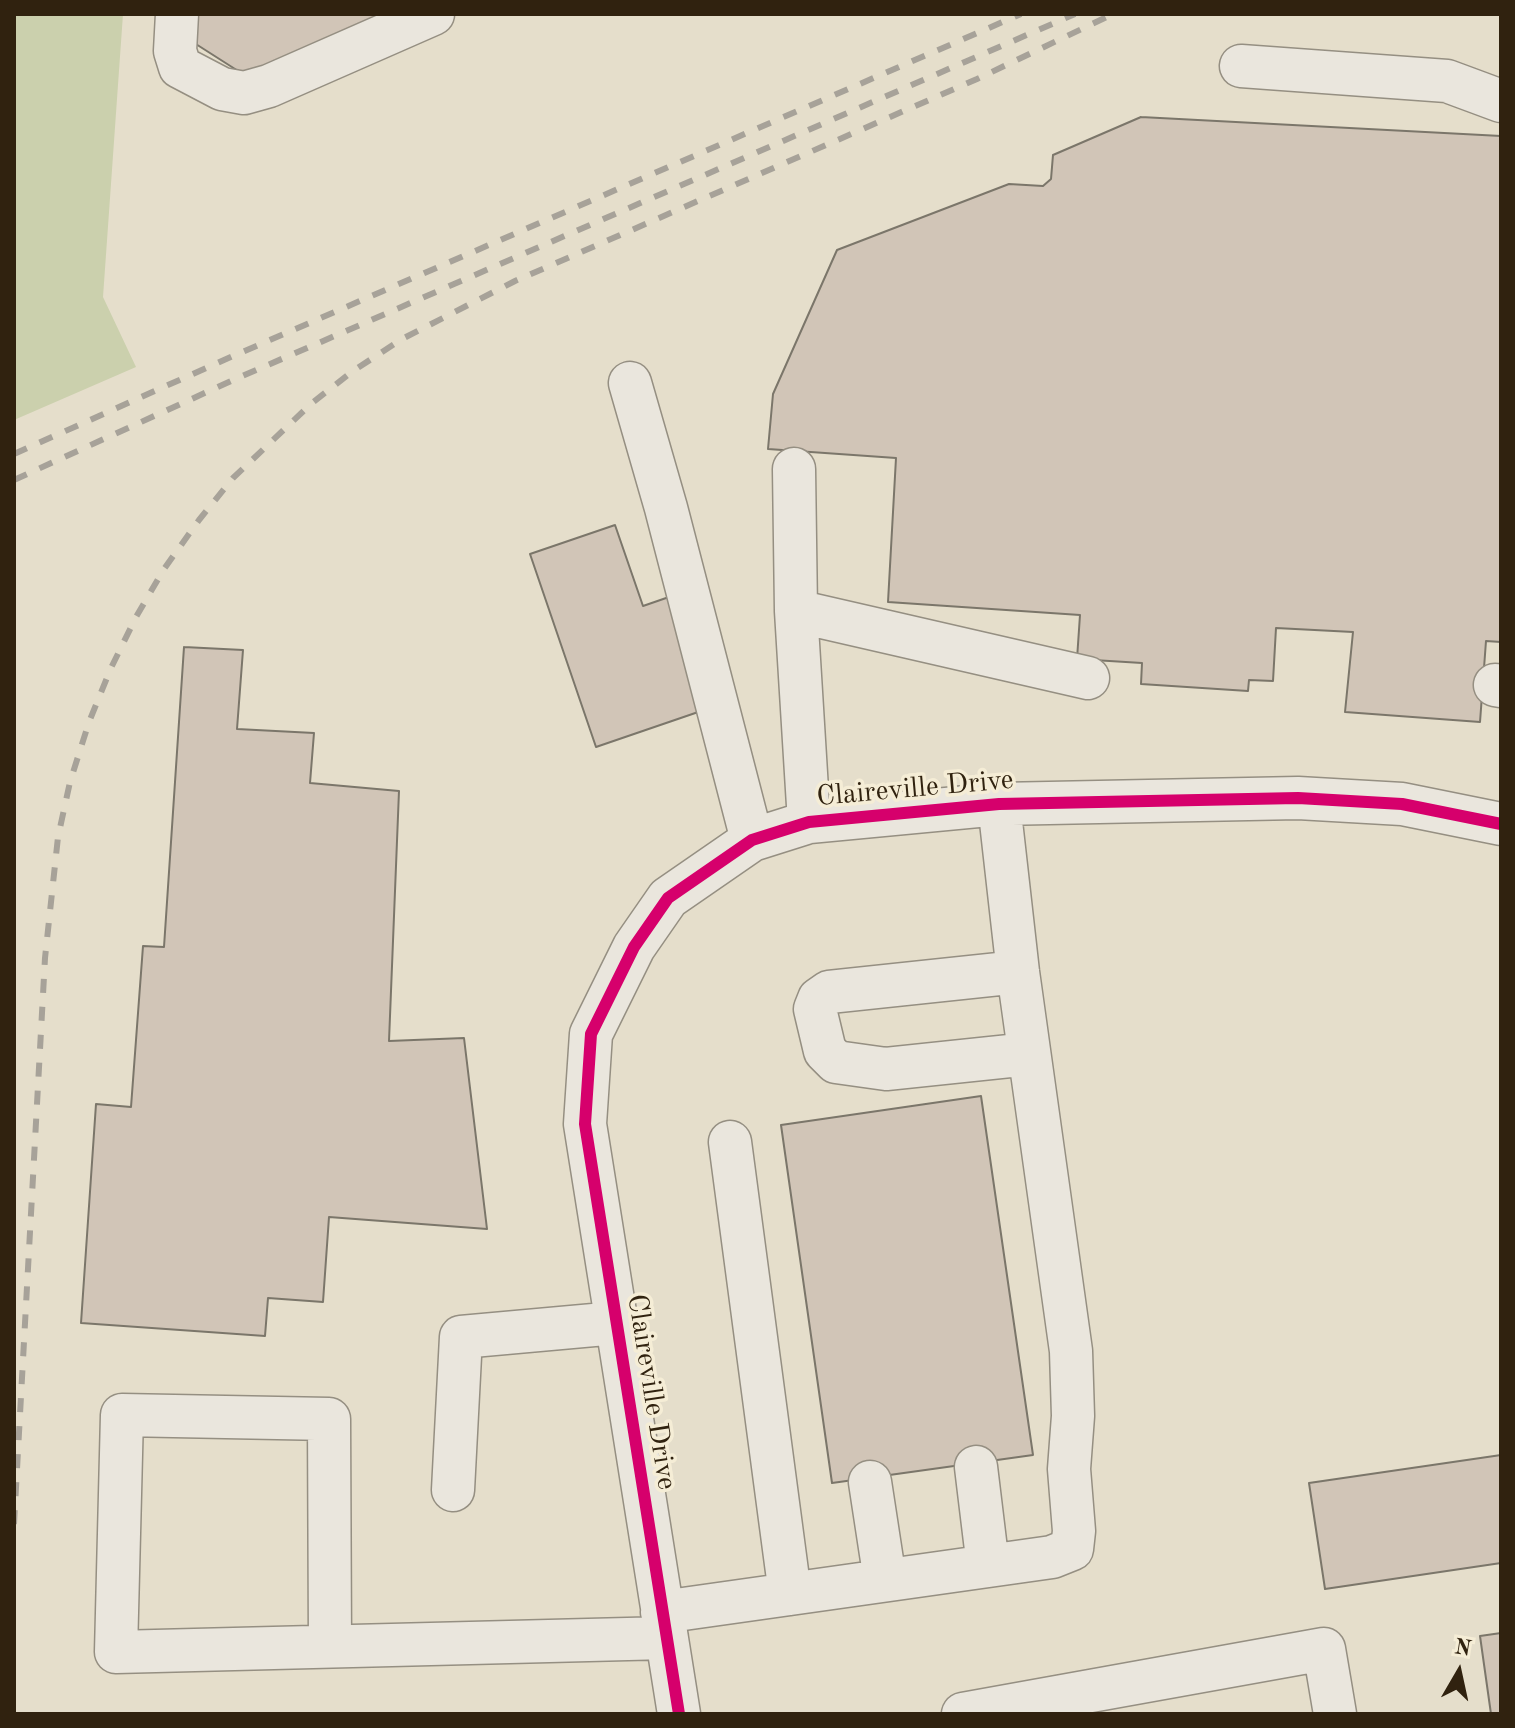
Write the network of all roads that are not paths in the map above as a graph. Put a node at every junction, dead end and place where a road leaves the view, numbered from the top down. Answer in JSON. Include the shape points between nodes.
{"nodes":[{"id":1,"x":177,"y":14,"type":"edge"},
{"id":2,"x":433,"y":14,"type":"edge"},
{"id":3,"x":1241,"y":66,"type":"dead end"},
{"id":4,"x":1501,"y":101,"type":"edge"},
{"id":5,"x":630,"y":383,"type":"dead end"},
{"id":6,"x":794,"y":469,"type":"dead end"},
{"id":7,"x":796,"y":611,"type":"junction"},
{"id":8,"x":1088,"y":678,"type":"dead end"},
{"id":9,"x":999,"y":804,"type":"junction"},
{"id":10,"x":809,"y":822,"type":"junction"},
{"id":11,"x":1501,"y":824,"type":"edge"},
{"id":12,"x":752,"y":840,"type":"junction"},
{"id":13,"x":1018,"y":972,"type":"junction"},
{"id":14,"x":1029,"y":1054,"type":"junction"},
{"id":15,"x":730,"y":1142,"type":"dead end"},
{"id":16,"x":616,"y":1323,"type":"junction"},
{"id":17,"x":976,"y":1467,"type":"dead end"},
{"id":18,"x":870,"y":1482,"type":"dead end"},
{"id":19,"x":453,"y":1490,"type":"dead end"},
{"id":20,"x":988,"y":1566,"type":"junction"},
{"id":21,"x":885,"y":1580,"type":"junction"},
{"id":22,"x":790,"y":1594,"type":"junction"},
{"id":23,"x":664,"y":1625,"type":"junction"},
{"id":24,"x":330,"y":1646,"type":"junction"},
{"id":25,"x":679,"y":1714,"type":"edge"},
{"id":26,"x":963,"y":1714,"type":"edge"},
{"id":27,"x":1335,"y":1714,"type":"edge"}],
"edges":[{"from":1,"to":2,"type":"street","via":[[175,51],[180,67],[222,89],[244,93]]},
{"from":3,"to":4,"type":"street","via":[[1447,81]]},
{"from":5,"to":12,"type":"street"},
{"from":6,"to":7,"type":"street"},
{"from":7,"to":8,"type":"street"},
{"from":7,"to":10,"type":"street"},
{"from":9,"to":10,"type":"street","name":"Claireville Drive"},
{"from":9,"to":11,"type":"street","name":"Claireville Drive","via":[[1298,798],[1402,804]]},
{"from":9,"to":13,"type":"street"},
{"from":10,"to":12,"type":"street","name":"Claireville Drive"},
{"from":12,"to":16,"type":"street","name":"Claireville Drive","via":[[668,898],[634,947],[591,1034],[585,1124]]},
{"from":13,"to":14,"type":"street"},
{"from":13,"to":14,"type":"street","via":[[829,992],[815,1009],[825,1051],[836,1062],[886,1069]]},
{"from":14,"to":20,"type":"street","via":[[1071,1351],[1074,1531],[1072,1549]]},
{"from":15,"to":22,"type":"street"},
{"from":16,"to":19,"type":"street","via":[[461,1337]]},
{"from":16,"to":23,"type":"street","name":"Claireville Drive"},
{"from":17,"to":20,"type":"street"},
{"from":18,"to":21,"type":"street"},
{"from":20,"to":21,"type":"street"},
{"from":21,"to":22,"type":"street"},
{"from":22,"to":23,"type":"street"},
{"from":23,"to":24,"type":"street"},
{"from":23,"to":25,"type":"street","name":"Claireville Drive"},
{"from":24,"to":24,"type":"street","via":[[116,1652],[122,1415],[329,1419]]},
{"from":26,"to":27,"type":"street","via":[[1324,1649]]}]}
